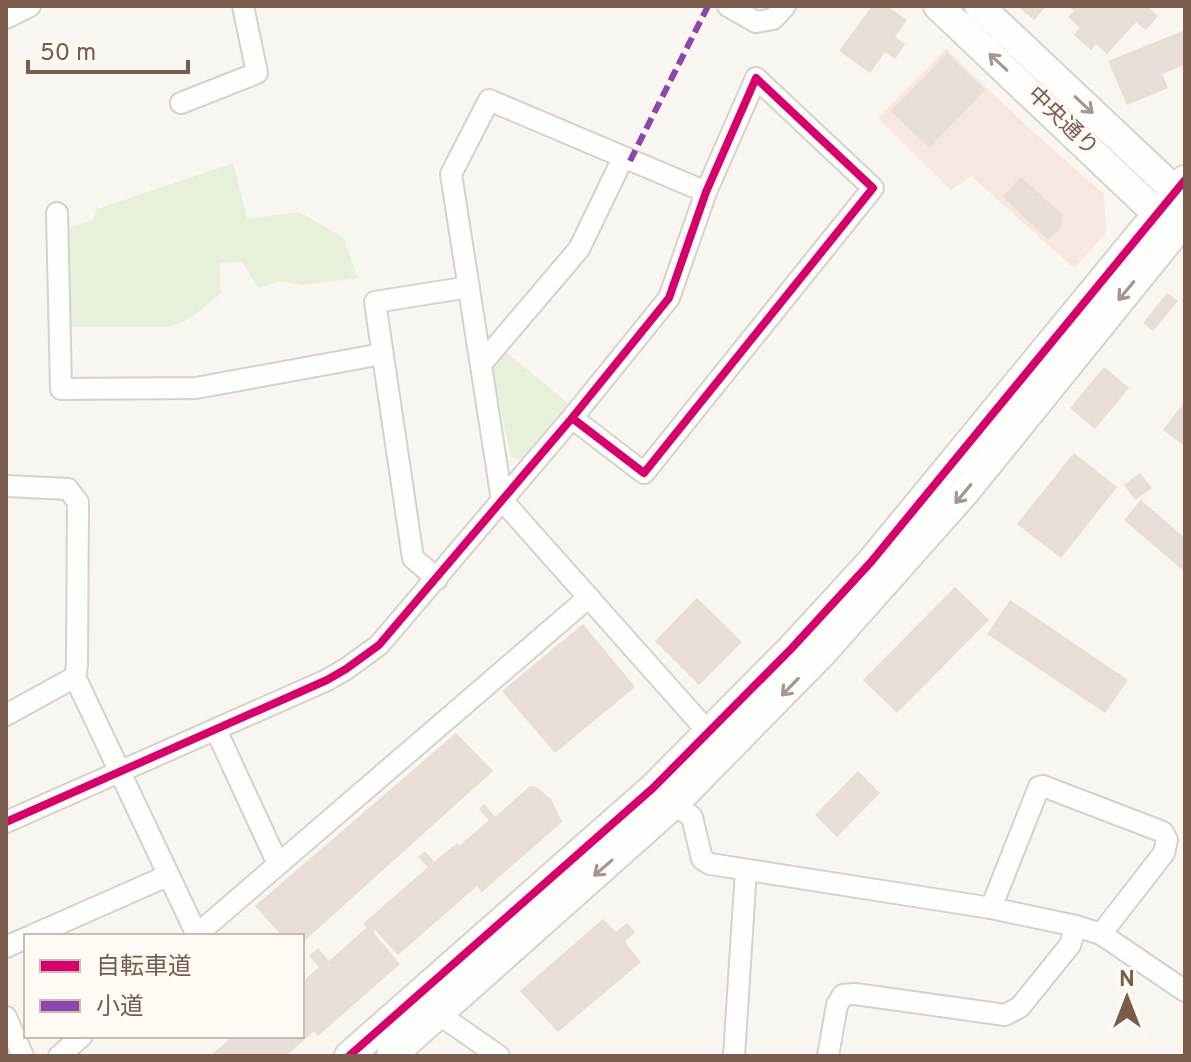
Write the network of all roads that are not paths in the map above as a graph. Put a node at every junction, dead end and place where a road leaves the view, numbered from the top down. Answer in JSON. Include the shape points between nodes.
{"nodes":[{"id":1,"x":30,"y":6,"type":"edge"},
{"id":2,"x":243,"y":6,"type":"edge"},
{"id":3,"x":728,"y":6,"type":"edge"},
{"id":4,"x":785,"y":6,"type":"edge"},
{"id":5,"x":938,"y":6,"type":"edge"},
{"id":6,"x":979,"y":6,"type":"edge"},
{"id":7,"x":6,"y":18,"type":"edge"},
{"id":8,"x":181,"y":103,"type":"dead end"},
{"id":9,"x":623,"y":158,"type":"junction"},
{"id":10,"x":1182,"y":190,"type":"edge"},
{"id":11,"x":706,"y":192,"type":"junction"},
{"id":12,"x":57,"y":213,"type":"dead end"},
{"id":13,"x":1175,"y":226,"type":"edge"},
{"id":14,"x":469,"y":287,"type":"junction"},
{"id":15,"x":382,"y":354,"type":"junction"},
{"id":16,"x":482,"y":363,"type":"junction"},
{"id":17,"x":572,"y":418,"type":"junction"},
{"id":18,"x":6,"y":486,"type":"edge"},
{"id":19,"x":502,"y":500,"type":"junction"},
{"id":20,"x":437,"y":579,"type":"junction"},
{"id":21,"x":589,"y":597,"type":"junction"},
{"id":22,"x":75,"y":677,"type":"junction"},
{"id":23,"x":6,"y":715,"type":"edge"},
{"id":24,"x":216,"y":730,"type":"junction"},
{"id":25,"x":718,"y":743,"type":"junction"},
{"id":26,"x":120,"y":772,"type":"junction"},
{"id":27,"x":663,"y":797,"type":"junction"},
{"id":28,"x":6,"y":822,"type":"edge"},
{"id":29,"x":278,"y":864,"type":"junction"},
{"id":30,"x":746,"y":870,"type":"junction"},
{"id":31,"x":167,"y":876,"type":"junction"},
{"id":32,"x":991,"y":908,"type":"junction"},
{"id":33,"x":1076,"y":926,"type":"junction"},
{"id":34,"x":35,"y":934,"type":"edge"},
{"id":35,"x":196,"y":934,"type":"edge"},
{"id":36,"x":197,"y":934,"type":"edge"},
{"id":37,"x":1101,"y":934,"type":"junction"},
{"id":38,"x":1185,"y":991,"type":"edge"},
{"id":39,"x":437,"y":1013,"type":"junction"},
{"id":40,"x":6,"y":1017,"type":"edge"},
{"id":41,"x":80,"y":1038,"type":"edge"},
{"id":42,"x":23,"y":1056,"type":"edge"},
{"id":43,"x":59,"y":1056,"type":"edge"},
{"id":44,"x":349,"y":1056,"type":"edge"},
{"id":45,"x":391,"y":1056,"type":"edge"},
{"id":46,"x":499,"y":1056,"type":"edge"},
{"id":47,"x":734,"y":1056,"type":"edge"},
{"id":48,"x":828,"y":1056,"type":"edge"}],
"edges":[{"from":1,"to":7,"type":"street"},
{"from":2,"to":8,"type":"street","via":[[257,73]]},
{"from":3,"to":4,"type":"street","via":[[766,22]]},
{"from":13,"to":5,"type":"street","name":"中央通り","one_way":true},
{"from":6,"to":10,"type":"street","name":"中央通り","one_way":true},
{"from":9,"to":11,"type":"street"},
{"from":9,"to":14,"type":"street","via":[[489,100],[451,174]]},
{"from":9,"to":16,"type":"street","via":[[579,249]]},
{"from":10,"to":13,"type":"street"},
{"from":11,"to":17,"type":"street","via":[[669,298]]},
{"from":11,"to":17,"type":"street","via":[[756,78],[873,188],[644,473]]},
{"from":12,"to":15,"type":"street","via":[[61,389],[196,388]]},
{"from":13,"to":25,"type":"street","via":[[965,492],[833,641]]},
{"from":14,"to":15,"type":"street","via":[[375,302]]},
{"from":14,"to":16,"type":"street"},
{"from":15,"to":20,"type":"street","via":[[413,558]]},
{"from":16,"to":19,"type":"street"},
{"from":17,"to":19,"type":"street"},
{"from":18,"to":22,"type":"street","via":[[68,489],[78,502]]},
{"from":19,"to":20,"type":"street"},
{"from":19,"to":21,"type":"street"},
{"from":20,"to":24,"type":"street","via":[[379,645],[346,669]]},
{"from":21,"to":25,"type":"street"},
{"from":21,"to":29,"type":"street"},
{"from":22,"to":23,"type":"street"},
{"from":22,"to":26,"type":"street"},
{"from":24,"to":26,"type":"street"},
{"from":24,"to":29,"type":"street"},
{"from":25,"to":27,"type":"street"},
{"from":26,"to":28,"type":"street"},
{"from":26,"to":31,"type":"street"},
{"from":27,"to":30,"type":"street","via":[[692,817],[702,859]]},
{"from":27,"to":39,"type":"street","one_way":true},
{"from":27,"to":44,"type":"street"},
{"from":29,"to":36,"type":"street"},
{"from":30,"to":32,"type":"street"},
{"from":30,"to":47,"type":"street"},
{"from":31,"to":34,"type":"street"},
{"from":31,"to":35,"type":"street"},
{"from":32,"to":33,"type":"street"},
{"from":32,"to":37,"type":"street","via":[[1043,786],[1163,832],[1167,840],[1164,853]]},
{"from":33,"to":37,"type":"street"},
{"from":33,"to":48,"type":"street","via":[[1070,945],[1020,1007],[1005,1015],[843,995]]},
{"from":37,"to":38,"type":"street"},
{"from":39,"to":45,"type":"street"},
{"from":39,"to":46,"type":"street"},
{"from":40,"to":42,"type":"street"},
{"from":41,"to":43,"type":"street"}]}
